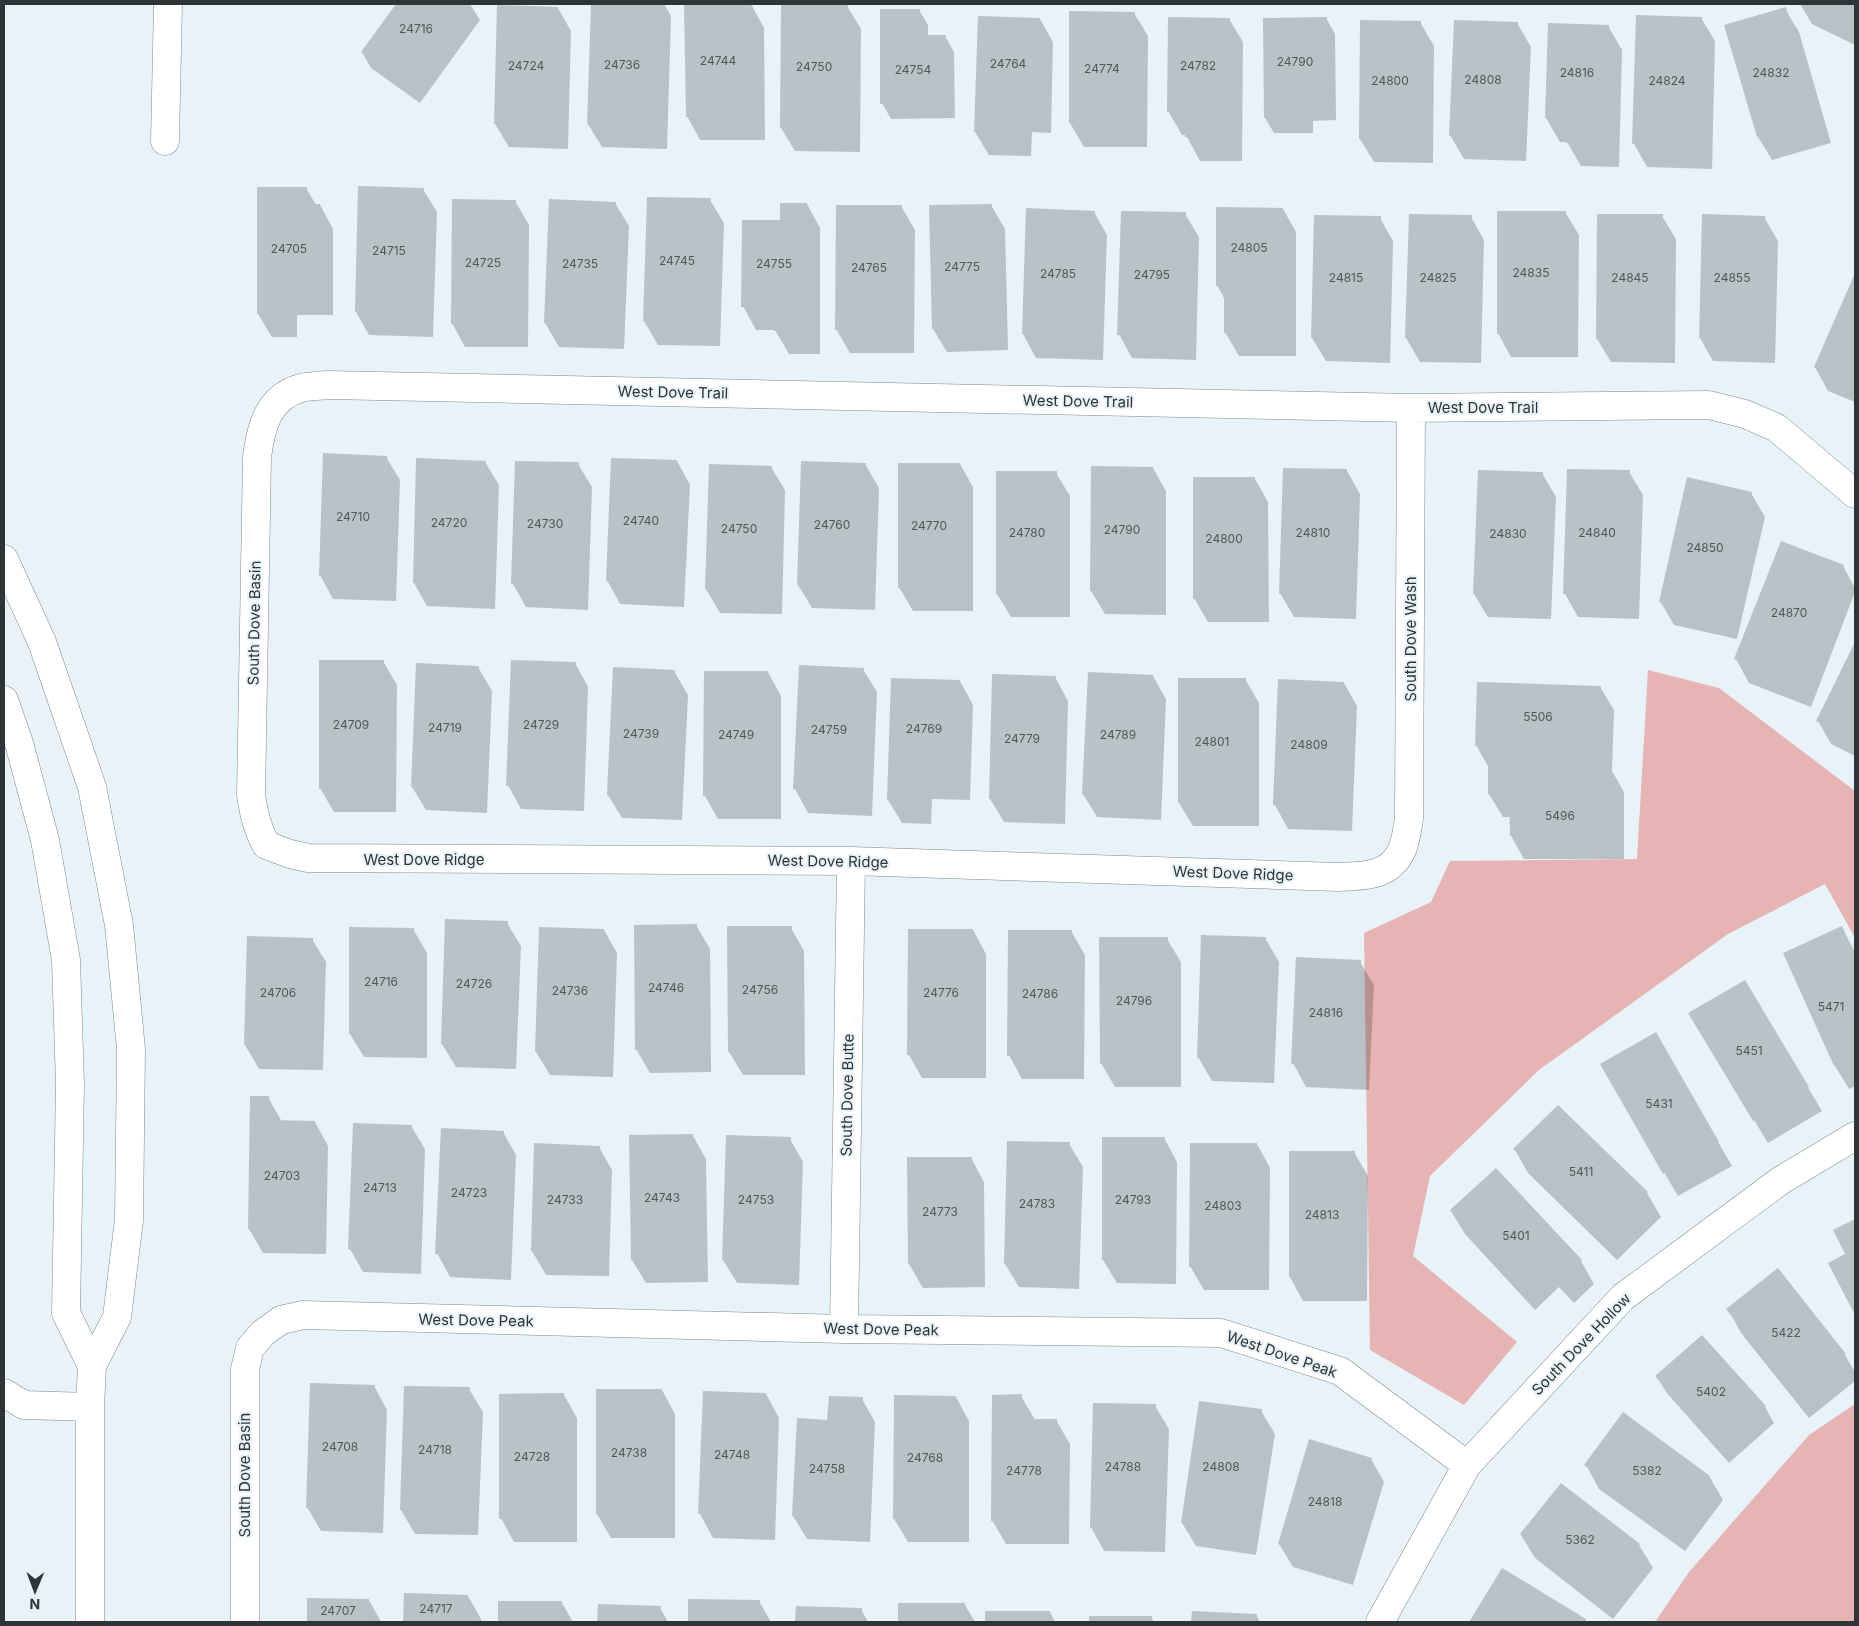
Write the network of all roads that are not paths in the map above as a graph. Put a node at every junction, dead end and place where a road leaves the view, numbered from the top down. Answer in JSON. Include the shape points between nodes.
{"nodes":[{"id":1,"x":168,"y":4,"type":"edge"},
{"id":2,"x":165,"y":141,"type":"dead end"},
{"id":3,"x":276,"y":401,"type":"joint"},
{"id":4,"x":1411,"y":408,"type":"junction"},
{"id":5,"x":1855,"y":494,"type":"edge"},
{"id":6,"x":4,"y":559,"type":"edge"},
{"id":7,"x":4,"y":700,"type":"edge"},
{"id":8,"x":266,"y":845,"type":"joint"},
{"id":9,"x":851,"y":861,"type":"junction"},
{"id":10,"x":1391,"y":866,"type":"joint"},
{"id":11,"x":1855,"y":1136,"type":"edge"},
{"id":12,"x":844,"y":1329,"type":"junction"},
{"id":13,"x":263,"y":1333,"type":"joint"},
{"id":14,"x":92,"y":1366,"type":"junction"},
{"id":15,"x":10,"y":1404,"type":"edge"},
{"id":16,"x":90,"y":1407,"type":"junction"},
{"id":17,"x":1467,"y":1465,"type":"junction"},
{"id":18,"x":90,"y":1622,"type":"edge"},
{"id":19,"x":245,"y":1622,"type":"edge"},
{"id":20,"x":1380,"y":1622,"type":"edge"}],
"edges":[{"from":1,"to":2,"type":"street"},
{"from":3,"to":4,"type":"street","name":"West Dove Trail","via":[[300,388],[328,385]]},
{"from":3,"to":8,"type":"street","name":"South Dove Basin","via":[[264,423],[257,467],[252,795],[254,818]]},
{"from":4,"to":5,"type":"street","name":"West Dove Trail","via":[[1709,405],[1745,414],[1777,428]]},
{"from":4,"to":10,"type":"street","name":"South Dove Wash","via":[[1409,819],[1402,849]]},
{"from":6,"to":14,"type":"street","via":[[42,642],[92,787],[119,925],[131,1049],[129,1220],[117,1317]]},
{"from":7,"to":14,"type":"street","via":[[45,840],[66,960],[70,1084],[66,1313]]},
{"from":8,"to":9,"type":"street","name":"West Dove Ridge","via":[[308,858]]},
{"from":9,"to":10,"type":"street","name":"West Dove Ridge","via":[[1338,877],[1370,876]]},
{"from":9,"to":12,"type":"street","name":"South Dove Butte"},
{"from":11,"to":17,"type":"street","name":"South Dove Hollow","via":[[1780,1181],[1623,1297]]},
{"from":12,"to":13,"type":"street","name":"West Dove Peak","via":[[303,1315],[281,1320]]},
{"from":12,"to":17,"type":"street","name":"West Dove Peak","via":[[1221,1333],[1340,1372]]},
{"from":13,"to":19,"type":"street","name":"South Dove Basin","via":[[250,1348],[243,1378]]},
{"from":14,"to":16,"type":"street"},
{"from":15,"to":16,"type":"street"},
{"from":16,"to":18,"type":"street"},
{"from":17,"to":20,"type":"street","name":"South Dove Hollow"}]}
